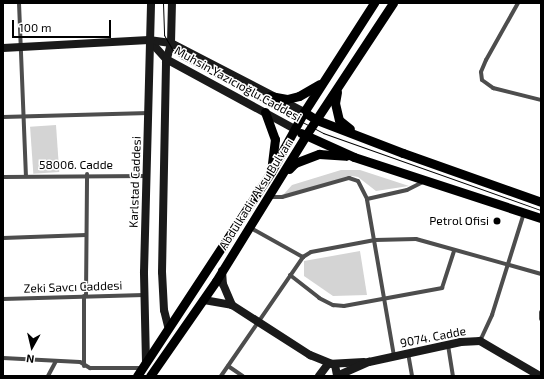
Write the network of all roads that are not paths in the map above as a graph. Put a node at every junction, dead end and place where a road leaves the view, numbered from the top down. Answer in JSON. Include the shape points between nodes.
{"nodes":[{"id":1,"x":19,"y":3,"type":"edge"},
{"id":2,"x":151,"y":3,"type":"edge"},
{"id":3,"x":172,"y":3,"type":"edge"},
{"id":4,"x":374,"y":3,"type":"edge"},
{"id":5,"x":393,"y":3,"type":"edge"},
{"id":6,"x":518,"y":3,"type":"edge"},
{"id":7,"x":149,"y":40,"type":"junction"},
{"id":8,"x":171,"y":43,"type":"junction"},
{"id":9,"x":19,"y":46,"type":"junction"},
{"id":10,"x":3,"y":48,"type":"edge"},
{"id":11,"x":166,"y":59,"type":"junction"},
{"id":12,"x":327,"y":77,"type":"junction"},
{"id":13,"x":338,"y":87,"type":"junction"},
{"id":14,"x":270,"y":96,"type":"junction"},
{"id":15,"x":541,"y":100,"type":"edge"},
{"id":16,"x":265,"y":112,"type":"junction"},
{"id":17,"x":304,"y":112,"type":"junction"},
{"id":18,"x":149,"y":113,"type":"junction"},
{"id":19,"x":23,"y":116,"type":"junction"},
{"id":20,"x":3,"y":117,"type":"edge"},
{"id":21,"x":317,"y":120,"type":"junction"},
{"id":22,"x":295,"y":129,"type":"junction"},
{"id":23,"x":306,"y":135,"type":"junction"},
{"id":24,"x":367,"y":138,"type":"junction"},
{"id":25,"x":354,"y":157,"type":"junction"},
{"id":26,"x":271,"y":172,"type":"junction"},
{"id":27,"x":87,"y":174,"type":"junction"},
{"id":28,"x":26,"y":176,"type":"junction"},
{"id":29,"x":148,"y":176,"type":"junction"},
{"id":30,"x":3,"y":177,"type":"edge"},
{"id":31,"x":278,"y":180,"type":"junction"},
{"id":32,"x":427,"y":181,"type":"junction"},
{"id":33,"x":268,"y":197,"type":"junction"},
{"id":34,"x":367,"y":199,"type":"junction"},
{"id":35,"x":541,"y":202,"type":"edge"},
{"id":36,"x":524,"y":213,"type":"junction"},
{"id":37,"x":541,"y":218,"type":"edge"},
{"id":38,"x":249,"y":227,"type":"junction"},
{"id":39,"x":86,"y":235,"type":"junction"},
{"id":40,"x":3,"y":238,"type":"edge"},
{"id":41,"x":375,"y":240,"type":"junction"},
{"id":42,"x":454,"y":251,"type":"junction"},
{"id":43,"x":303,"y":257,"type":"junction"},
{"id":44,"x":508,"y":264,"type":"junction"},
{"id":45,"x":222,"y":271,"type":"junction"},
{"id":46,"x":541,"y":274,"type":"edge"},
{"id":47,"x":290,"y":275,"type":"junction"},
{"id":48,"x":144,"y":295,"type":"junction"},
{"id":49,"x":85,"y":296,"type":"junction"},
{"id":50,"x":3,"y":299,"type":"edge"},
{"id":51,"x":204,"y":300,"type":"junction"},
{"id":52,"x":383,"y":300,"type":"junction"},
{"id":53,"x":232,"y":304,"type":"junction"},
{"id":54,"x":541,"y":312,"type":"edge"},
{"id":55,"x":541,"y":319,"type":"edge"},
{"id":56,"x":258,"y":321,"type":"junction"},
{"id":57,"x":168,"y":326,"type":"junction"},
{"id":58,"x":480,"y":342,"type":"junction"},
{"id":59,"x":448,"y":345,"type":"junction"},
{"id":60,"x":408,"y":353,"type":"junction"},
{"id":61,"x":310,"y":355,"type":"junction"},
{"id":62,"x":394,"y":356,"type":"junction"},
{"id":63,"x":3,"y":358,"type":"edge"},
{"id":64,"x":56,"y":361,"type":"junction"},
{"id":65,"x":369,"y":362,"type":"junction"},
{"id":66,"x":332,"y":364,"type":"junction"},
{"id":67,"x":84,"y":366,"type":"junction"},
{"id":68,"x":228,"y":366,"type":"junction"},
{"id":69,"x":142,"y":369,"type":"edge"},
{"id":70,"x":321,"y":375,"type":"edge"},
{"id":71,"x":48,"y":376,"type":"edge"},
{"id":72,"x":150,"y":376,"type":"edge"},
{"id":73,"x":221,"y":376,"type":"edge"},
{"id":74,"x":243,"y":376,"type":"edge"},
{"id":75,"x":337,"y":376,"type":"edge"},
{"id":76,"x":412,"y":376,"type":"edge"},
{"id":77,"x":453,"y":376,"type":"edge"},
{"id":78,"x":540,"y":376,"type":"edge"}],
"edges":[{"from":1,"to":9,"type":"street"},
{"from":2,"to":7,"type":"street","name":"Karlstad Caddesi"},
{"from":3,"to":8,"type":"street"},
{"from":4,"to":12,"type":"main road","name":"Abdulkadir Aksu Bulvarı"},
{"from":5,"to":13,"type":"main road","name":"Abdulkadir Aksu Bulvarı"},
{"from":6,"to":15,"type":"street","via":[[486,60],[481,72],[482,80],[493,88]]},
{"from":7,"to":8,"type":"street","name":"Muhsin Yazıcıoğlu Caddesi"},
{"from":7,"to":9,"type":"street"},
{"from":7,"to":11,"type":"street","name":"Muhsin Yazıcıoğlu Caddesi"},
{"from":7,"to":18,"type":"street","name":"Karlstad Caddesi"},
{"from":8,"to":11,"type":"street"},
{"from":8,"to":14,"type":"street","name":"Muhsin Yazıcıoğlu Caddesi"},
{"from":9,"to":10,"type":"street"},
{"from":9,"to":19,"type":"street"},
{"from":11,"to":16,"type":"street","name":"Muhsin Yazıcıoğlu Caddesi"},
{"from":11,"to":57,"type":"street","via":[[162,272],[164,310]]},
{"from":12,"to":14,"type":"main road","via":[[316,88],[299,96],[287,99]]},
{"from":12,"to":17,"type":"main road","name":"Abdulkadir Aksu Bulvarı"},
{"from":13,"to":21,"type":"main road","name":"Abdulkadir Aksu Bulvarı"},
{"from":13,"to":24,"type":"main road","via":[[335,103],[339,120]]},
{"from":14,"to":17,"type":"street","name":"Muhsin Yazıcıoğlu Caddesi"},
{"from":16,"to":22,"type":"street","name":"Muhsin Yazıcıoğlu Caddesi"},
{"from":16,"to":26,"type":"main road","via":[[275,139]]},
{"from":17,"to":21,"type":"main road","name":"Muhsin Yazıcıoğlu Caddesi"},
{"from":17,"to":22,"type":"main road","name":"Abdulkadir Aksu Bulvarı"},
{"from":18,"to":19,"type":"street"},
{"from":18,"to":29,"type":"street","name":"Karlstad Caddesi"},
{"from":19,"to":20,"type":"street"},
{"from":19,"to":28,"type":"street"},
{"from":21,"to":23,"type":"main road","name":"Abdulkadir Aksu Bulvarı"},
{"from":21,"to":24,"type":"main road","name":"Muhsin Yazıcıoğlu Caddesi"},
{"from":22,"to":23,"type":"main road","name":"Muhsin Yazıcıoğlu Caddesi"},
{"from":22,"to":26,"type":"main road","name":"Abdulkadir Aksu Bulvarı"},
{"from":23,"to":25,"type":"main road","name":"Muhsin Yazıcıoğlu Caddesi"},
{"from":23,"to":31,"type":"main road","name":"Abdulkadir Aksu Bulvarı"},
{"from":24,"to":35,"type":"main road","name":"Muhsin Yazıcıoğlu Caddesi"},
{"from":25,"to":31,"type":"main road","via":[[319,154],[307,157],[295,163]]},
{"from":25,"to":32,"type":"main road","name":"Muhsin Yazıcıoğlu Caddesi"},
{"from":26,"to":57,"type":"main road","name":"Abdulkadir Aksu Bulvarı"},
{"from":27,"to":28,"type":"street","name":"58006. Cadde"},
{"from":27,"to":29,"type":"street","name":"58006. Cadde"},
{"from":27,"to":39,"type":"street"},
{"from":28,"to":30,"type":"street","name":"58006. Cadde"},
{"from":29,"to":48,"type":"street","name":"Karlstad Caddesi"},
{"from":31,"to":33,"type":"main road","name":"Abdulkadir Aksu Bulvarı"},
{"from":32,"to":34,"type":"street","via":[[407,190]]},
{"from":32,"to":36,"type":"main road","name":"Muhsin Yazıcıoğlu Caddesi"},
{"from":33,"to":34,"type":"street","via":[[282,197],[349,178],[358,181]]},
{"from":33,"to":38,"type":"main road","name":"Abdulkadir Aksu Bulvarı"},
{"from":34,"to":41,"type":"street"},
{"from":36,"to":37,"type":"main road","name":"Muhsin Yazıcıoğlu Caddesi"},
{"from":36,"to":44,"type":"street"},
{"from":38,"to":43,"type":"street"},
{"from":38,"to":45,"type":"main road","name":"Abdulkadir Aksu Bulvarı"},
{"from":39,"to":40,"type":"street"},
{"from":39,"to":49,"type":"street"},
{"from":41,"to":42,"type":"street","via":[[416,239]]},
{"from":41,"to":43,"type":"street","via":[[311,252]]},
{"from":41,"to":52,"type":"street"},
{"from":42,"to":44,"type":"street"},
{"from":42,"to":52,"type":"street","via":[[442,288]]},
{"from":43,"to":47,"type":"street"},
{"from":44,"to":46,"type":"street"},
{"from":44,"to":58,"type":"street","via":[[492,315]]},
{"from":45,"to":51,"type":"main road","name":"Abdulkadir Aksu Bulvarı"},
{"from":45,"to":53,"type":"street","via":[[223,284]]},
{"from":47,"to":52,"type":"street","via":[[319,298],[333,305],[344,306]]},
{"from":47,"to":56,"type":"street"},
{"from":48,"to":49,"type":"street","name":"Zeki Savcı Caddesi"},
{"from":48,"to":69,"type":"street","name":"Karlstad Caddesi"},
{"from":49,"to":50,"type":"street","name":"Zeki Savcı Caddesi"},
{"from":49,"to":67,"type":"street"},
{"from":51,"to":53,"type":"street"},
{"from":51,"to":72,"type":"main road","name":"Abdulkadir Aksu Bulvarı"},
{"from":52,"to":62,"type":"street"},
{"from":53,"to":56,"type":"street"},
{"from":54,"to":55,"type":"street"},
{"from":56,"to":61,"type":"street"},
{"from":56,"to":68,"type":"street"},
{"from":57,"to":69,"type":"main road","name":"Abdulkadir Aksu Bulvarı"},
{"from":58,"to":59,"type":"street","name":"9074. Cadde"},
{"from":58,"to":78,"type":"street","name":"9074. Cadde"},
{"from":59,"to":60,"type":"street","name":"9074. Cadde"},
{"from":59,"to":77,"type":"street"},
{"from":60,"to":62,"type":"street","name":"9074. Cadde"},
{"from":60,"to":76,"type":"street"},
{"from":61,"to":66,"type":"street"},
{"from":61,"to":70,"type":"street"},
{"from":62,"to":65,"type":"street","name":"9074. Cadde"},
{"from":63,"to":64,"type":"street"},
{"from":64,"to":67,"type":"street","via":[[80,362]]},
{"from":64,"to":71,"type":"street"},
{"from":65,"to":66,"type":"street","name":"9074. Cadde"},
{"from":65,"to":75,"type":"street","name":"9074. Cadde"},
{"from":66,"to":70,"type":"street"},
{"from":66,"to":75,"type":"street","via":[[337,368]]},
{"from":67,"to":69,"type":"street"},
{"from":68,"to":73,"type":"street"},
{"from":68,"to":74,"type":"street"}]}
